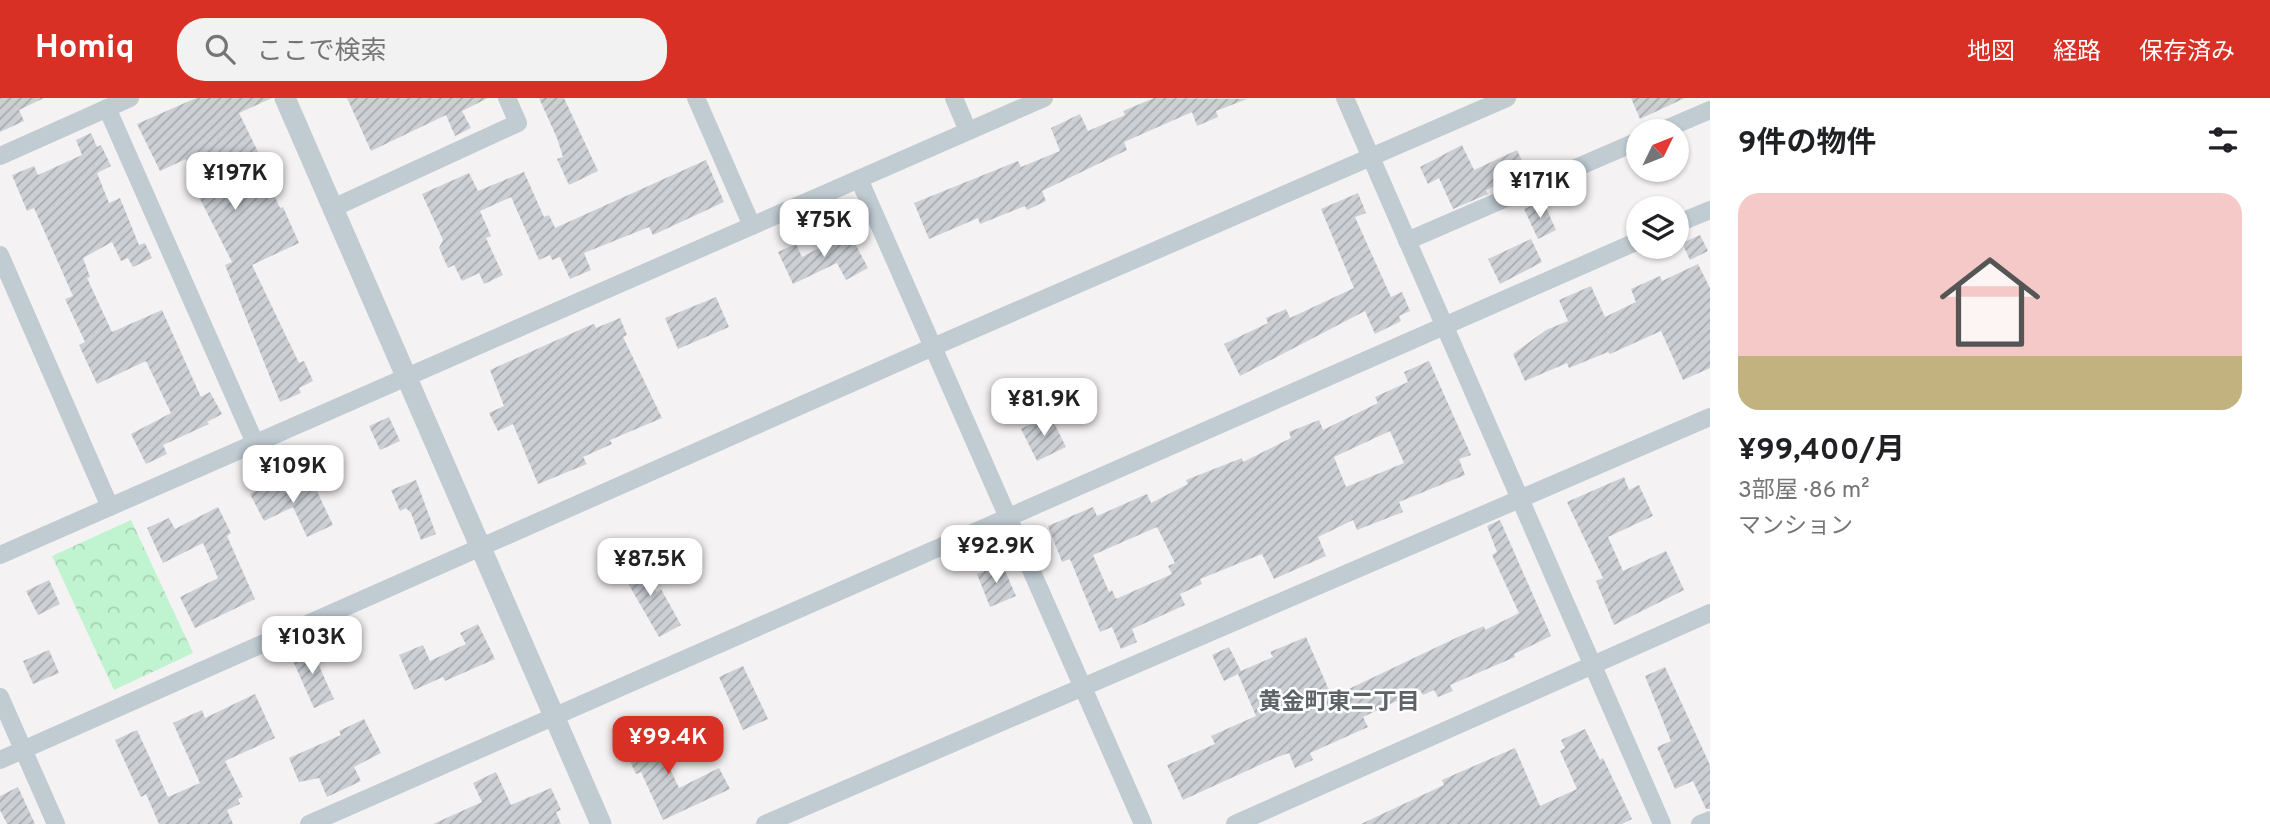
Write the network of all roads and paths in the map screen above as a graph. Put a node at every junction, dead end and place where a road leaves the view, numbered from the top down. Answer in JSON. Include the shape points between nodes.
{"nodes":[{"id":1,"x":130,"y":98,"type":"edge"},
{"id":2,"x":285,"y":98,"type":"edge"},
{"id":3,"x":507,"y":98,"type":"edge"},
{"id":4,"x":696,"y":98,"type":"edge"},
{"id":5,"x":954,"y":98,"type":"edge"},
{"id":6,"x":1044,"y":98,"type":"edge"},
{"id":7,"x":1345,"y":98,"type":"edge"},
{"id":8,"x":1507,"y":98,"type":"edge"},
{"id":9,"x":107,"y":108,"type":"junction"},
{"id":10,"x":1710,"y":110,"type":"edge"},
{"id":11,"x":1689,"y":119,"type":"edge"},
{"id":12,"x":968,"y":131,"type":"junction"},
{"id":13,"x":1626,"y":146,"type":"edge"},
{"id":14,"x":0,"y":156,"type":"edge"},
{"id":15,"x":1370,"y":157,"type":"junction"},
{"id":16,"x":859,"y":178,"type":"junction"},
{"id":17,"x":333,"y":208,"type":"junction"},
{"id":18,"x":1710,"y":210,"type":"edge"},
{"id":19,"x":1689,"y":219,"type":"edge"},
{"id":20,"x":752,"y":226,"type":"junction"},
{"id":21,"x":1407,"y":241,"type":"junction"},
{"id":22,"x":1626,"y":246,"type":"edge"},
{"id":23,"x":0,"y":255,"type":"edge"},
{"id":24,"x":1444,"y":327,"type":"junction"},
{"id":25,"x":933,"y":347,"type":"junction"},
{"id":26,"x":406,"y":377,"type":"junction"},
{"id":27,"x":1710,"y":417,"type":"edge"},
{"id":28,"x":255,"y":443,"type":"junction"},
{"id":29,"x":1520,"y":498,"type":"junction"},
{"id":30,"x":110,"y":507,"type":"junction"},
{"id":31,"x":1009,"y":520,"type":"junction"},
{"id":32,"x":480,"y":547,"type":"junction"},
{"id":33,"x":0,"y":555,"type":"edge"},
{"id":34,"x":1710,"y":613,"type":"edge"},
{"id":35,"x":1593,"y":664,"type":"junction"},
{"id":36,"x":1082,"y":686,"type":"junction"},
{"id":37,"x":0,"y":696,"type":"edge"},
{"id":38,"x":554,"y":715,"type":"junction"},
{"id":39,"x":23,"y":750,"type":"junction"},
{"id":40,"x":0,"y":760,"type":"edge"},
{"id":41,"x":1710,"y":820,"type":"edge"},
{"id":42,"x":56,"y":824,"type":"edge"},
{"id":43,"x":309,"y":824,"type":"edge"},
{"id":44,"x":601,"y":824,"type":"edge"},
{"id":45,"x":765,"y":824,"type":"edge"},
{"id":46,"x":1143,"y":824,"type":"edge"},
{"id":47,"x":1235,"y":824,"type":"edge"},
{"id":48,"x":1662,"y":824,"type":"edge"},
{"id":49,"x":1700,"y":824,"type":"edge"}],
"edges":[{"from":1,"to":9,"type":"street"},
{"from":2,"to":17,"type":"street"},
{"from":3,"to":17,"type":"street","via":[[518,123]]},
{"from":4,"to":20,"type":"street"},
{"from":5,"to":12,"type":"street"},
{"from":6,"to":12,"type":"street"},
{"from":7,"to":15,"type":"street"},
{"from":8,"to":15,"type":"street"},
{"from":9,"to":14,"type":"street"},
{"from":9,"to":28,"type":"street"},
{"from":10,"to":11,"type":"street"},
{"from":12,"to":16,"type":"street"},
{"from":13,"to":21,"type":"street"},
{"from":15,"to":21,"type":"street"},
{"from":15,"to":25,"type":"street"},
{"from":16,"to":20,"type":"street"},
{"from":16,"to":25,"type":"street"},
{"from":17,"to":26,"type":"street"},
{"from":18,"to":19,"type":"street"},
{"from":20,"to":26,"type":"street"},
{"from":21,"to":24,"type":"street"},
{"from":22,"to":24,"type":"street"},
{"from":23,"to":30,"type":"street"},
{"from":24,"to":29,"type":"street"},
{"from":24,"to":31,"type":"street"},
{"from":25,"to":31,"type":"street"},
{"from":25,"to":32,"type":"street"},
{"from":26,"to":28,"type":"street"},
{"from":26,"to":32,"type":"street"},
{"from":27,"to":29,"type":"street"},
{"from":28,"to":30,"type":"street"},
{"from":29,"to":35,"type":"street"},
{"from":29,"to":36,"type":"street"},
{"from":30,"to":33,"type":"street"},
{"from":31,"to":36,"type":"street"},
{"from":31,"to":38,"type":"street"},
{"from":32,"to":38,"type":"street"},
{"from":32,"to":39,"type":"street"},
{"from":34,"to":35,"type":"street"},
{"from":35,"to":47,"type":"street"},
{"from":35,"to":48,"type":"street"},
{"from":36,"to":45,"type":"street"},
{"from":36,"to":46,"type":"street"},
{"from":37,"to":39,"type":"street"},
{"from":38,"to":43,"type":"street"},
{"from":38,"to":44,"type":"street"},
{"from":39,"to":40,"type":"street"},
{"from":39,"to":42,"type":"street"},
{"from":41,"to":49,"type":"street"}]}
